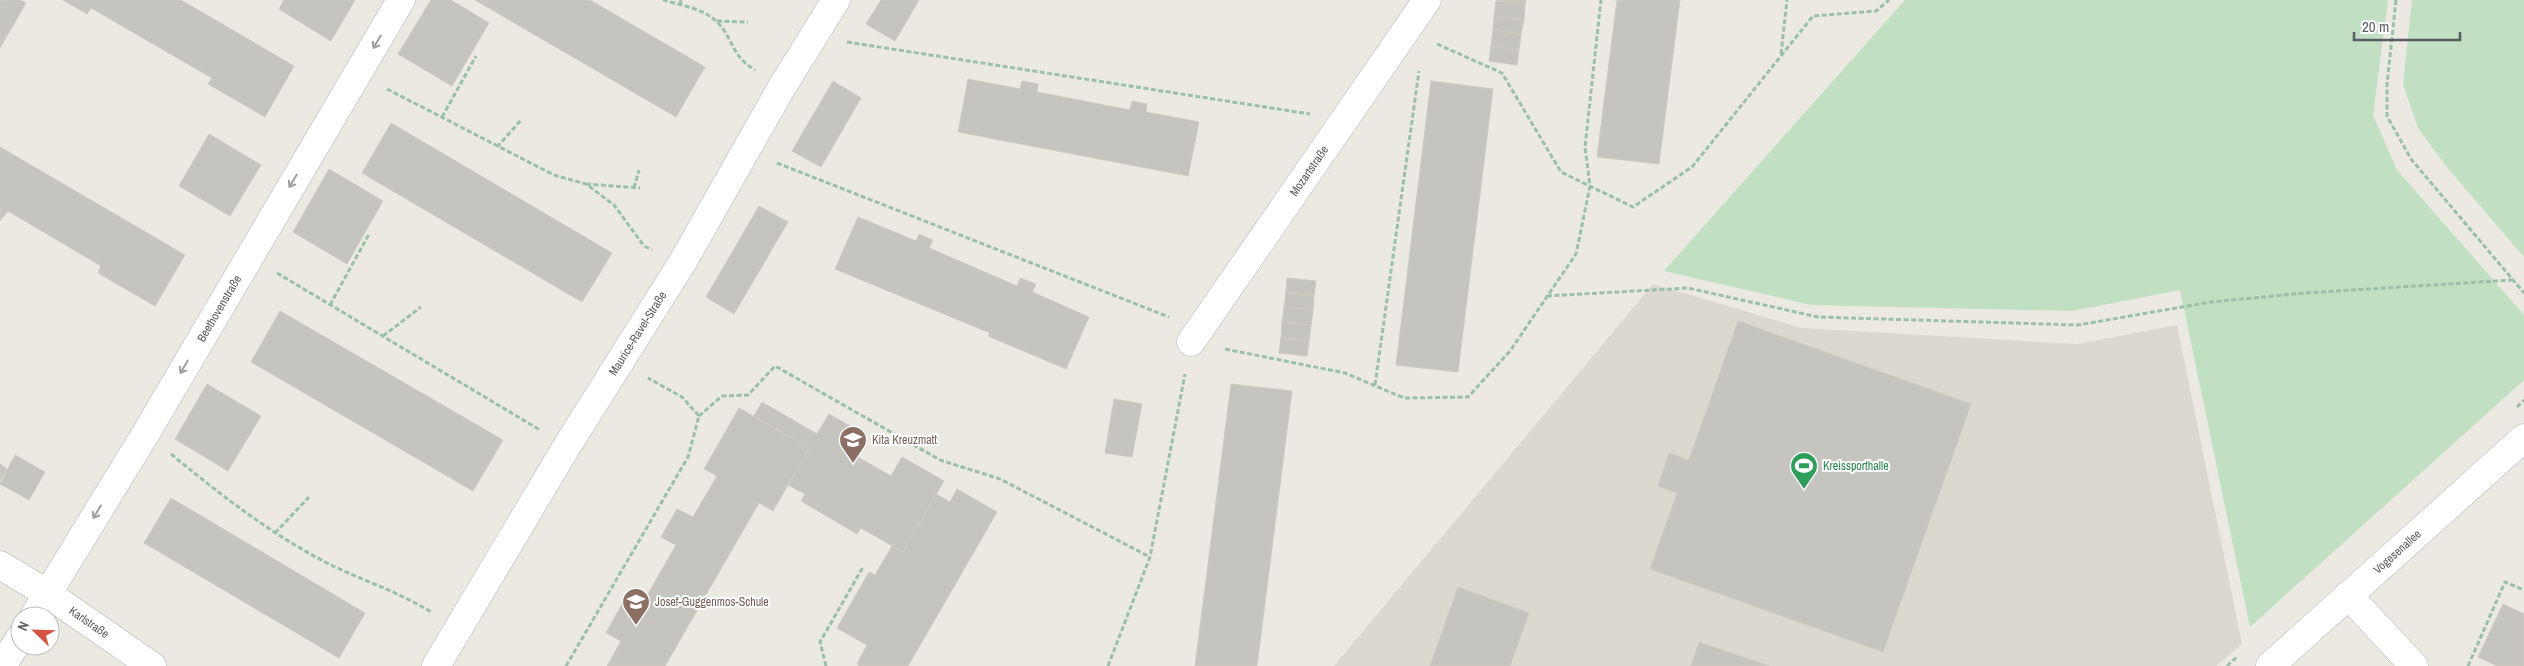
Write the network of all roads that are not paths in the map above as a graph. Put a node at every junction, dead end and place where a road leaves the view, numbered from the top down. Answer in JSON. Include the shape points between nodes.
{"nodes":[{"id":1,"x":401,"y":0,"type":"edge"},
{"id":2,"x":836,"y":0,"type":"edge"},
{"id":3,"x":1427,"y":0,"type":"edge"},
{"id":4,"x":1195,"y":336,"type":"road end"},
{"id":5,"x":2524,"y":438,"type":"edge"},
{"id":6,"x":0,"y":565,"type":"edge"},
{"id":7,"x":2348,"y":595,"type":"junction"},
{"id":8,"x":41,"y":605,"type":"edge"},
{"id":9,"x":10,"y":654,"type":"edge"},
{"id":10,"x":2,"y":666,"type":"edge"},
{"id":11,"x":152,"y":666,"type":"edge"},
{"id":12,"x":436,"y":666,"type":"edge"},
{"id":13,"x":2270,"y":666,"type":"edge"},
{"id":14,"x":2414,"y":666,"type":"edge"}],
"edges":[{"from":1,"to":8,"type":"street","name":"Beethovenstraße","one_way":true},
{"from":2,"to":12,"type":"street","name":"Maurice-Ravel-Straße","via":[[782,87],[682,263],[567,446]]},
{"from":3,"to":4,"type":"street","name":"Mozartstraße"},
{"from":5,"to":7,"type":"street","name":"Vogesenallee"},
{"from":6,"to":8,"type":"street","name":"Karlstraße"},
{"from":7,"to":13,"type":"street","name":"Vogesenallee"},
{"from":7,"to":14,"type":"street"},
{"from":8,"to":11,"type":"street","name":"Karlstraße"},
{"from":9,"to":10,"type":"street"}]}
